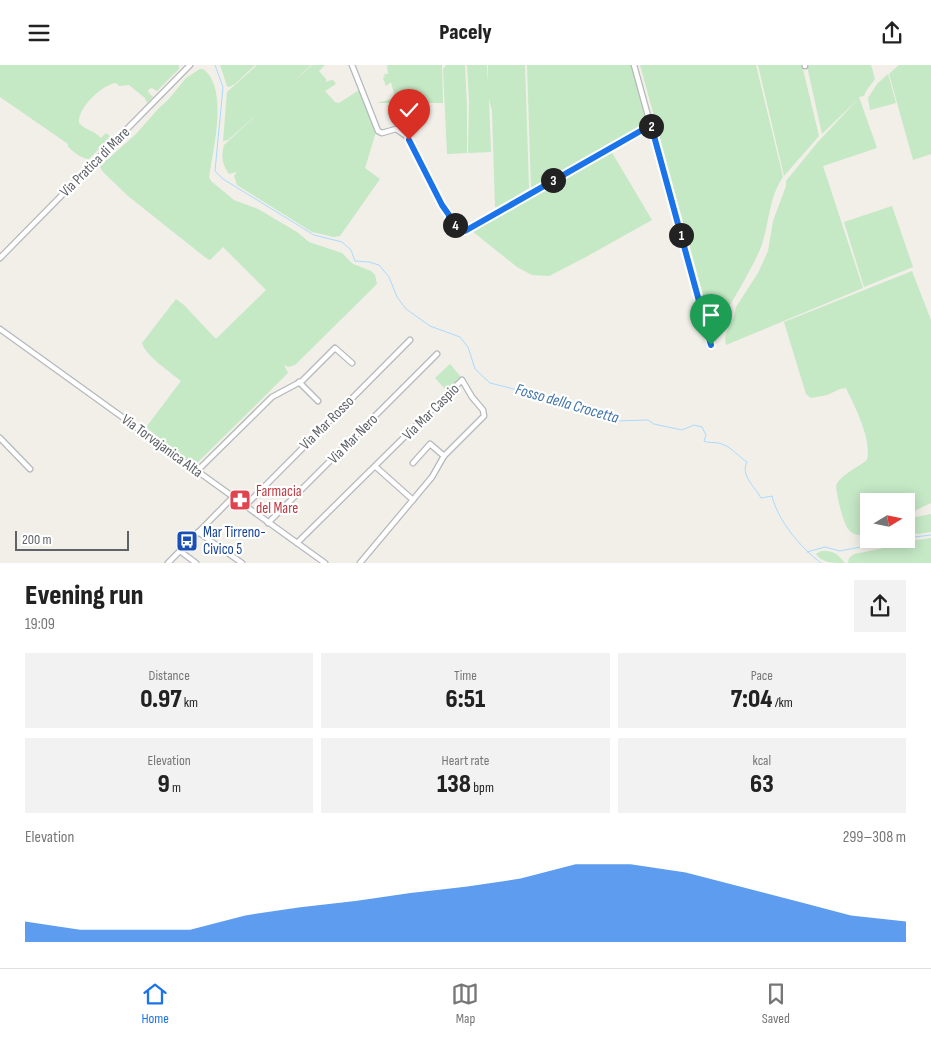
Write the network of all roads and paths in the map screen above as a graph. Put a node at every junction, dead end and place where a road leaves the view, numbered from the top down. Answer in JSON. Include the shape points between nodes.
{"nodes":[{"id":1,"x":184,"y":65,"type":"edge"},
{"id":2,"x":190,"y":65,"type":"edge"},
{"id":3,"x":352,"y":65,"type":"edge"},
{"id":4,"x":634,"y":65,"type":"edge"},
{"id":5,"x":181,"y":75,"type":"junction"},
{"id":6,"x":651,"y":125,"type":"junction"},
{"id":7,"x":0,"y":249,"type":"edge"},
{"id":8,"x":6,"y":252,"type":"junction"},
{"id":9,"x":0,"y":258,"type":"edge"},
{"id":10,"x":0,"y":329,"type":"edge"},
{"id":11,"x":410,"y":340,"type":"dead end"},
{"id":12,"x":711,"y":345,"type":"dead end"},
{"id":13,"x":437,"y":354,"type":"dead end"},
{"id":14,"x":352,"y":363,"type":"dead end"},
{"id":15,"x":299,"y":382,"type":"junction"},
{"id":16,"x":318,"y":401,"type":"dead end"},
{"id":17,"x":0,"y":438,"type":"edge"},
{"id":18,"x":444,"y":456,"type":"junction"},
{"id":19,"x":413,"y":463,"type":"dead end"},
{"id":20,"x":376,"y":467,"type":"junction"},
{"id":21,"x":30,"y":469,"type":"dead end"},
{"id":22,"x":198,"y":471,"type":"junction"},
{"id":23,"x":233,"y":497,"type":"junction"},
{"id":24,"x":413,"y":500,"type":"junction"},
{"id":25,"x":245,"y":506,"type":"junction"},
{"id":26,"x":268,"y":523,"type":"junction"},
{"id":27,"x":198,"y":532,"type":"junction"},
{"id":28,"x":297,"y":543,"type":"junction"},
{"id":29,"x":180,"y":551,"type":"junction"},
{"id":30,"x":168,"y":563,"type":"edge"},
{"id":31,"x":196,"y":563,"type":"edge"},
{"id":32,"x":242,"y":563,"type":"edge"},
{"id":33,"x":325,"y":563,"type":"edge"},
{"id":34,"x":360,"y":563,"type":"edge"}],
"edges":[{"from":1,"to":5,"type":"street"},
{"from":2,"to":5,"type":"street","name":"Via Pratica di Mare"},
{"from":3,"to":6,"type":"street","via":[[378,131],[396,129],[407,138],[449,220],[462,230]]},
{"from":4,"to":6,"type":"street"},
{"from":5,"to":8,"type":"street","name":"Via Pratica di Mare"},
{"from":6,"to":12,"type":"street"},
{"from":7,"to":8,"type":"street"},
{"from":8,"to":9,"type":"street","name":"Via Pratica di Mare"},
{"from":10,"to":22,"type":"street","name":"Via Torvajanica Alta"},
{"from":11,"to":25,"type":"street","name":"Via Mar Rosso"},
{"from":13,"to":26,"type":"street","name":"Via Mar Nero"},
{"from":14,"to":15,"type":"street","via":[[335,348]]},
{"from":15,"to":16,"type":"street"},
{"from":15,"to":22,"type":"street","via":[[273,396]]},
{"from":17,"to":21,"type":"street"},
{"from":18,"to":19,"type":"street","name":"Via Mar Caspio","via":[[430,444]]},
{"from":18,"to":20,"type":"street","name":"Via Mar Caspio","via":[[484,415],[462,380]]},
{"from":18,"to":24,"type":"street"},
{"from":20,"to":24,"type":"street"},
{"from":20,"to":28,"type":"street","name":"Via Mar Caspio"},
{"from":22,"to":23,"type":"street","name":"Via Torvajanica Alta"},
{"from":23,"to":25,"type":"street","name":"Via Torvajanica Alta"},
{"from":23,"to":27,"type":"street"},
{"from":24,"to":34,"type":"street"},
{"from":25,"to":26,"type":"street","name":"Via Torvajanica Alta"},
{"from":26,"to":28,"type":"street","name":"Via Torvajanica Alta"},
{"from":27,"to":29,"type":"street"},
{"from":27,"to":32,"type":"street"},
{"from":28,"to":33,"type":"street","name":"Via Torvajanica Alta"},
{"from":29,"to":30,"type":"street"},
{"from":29,"to":31,"type":"street"}]}
